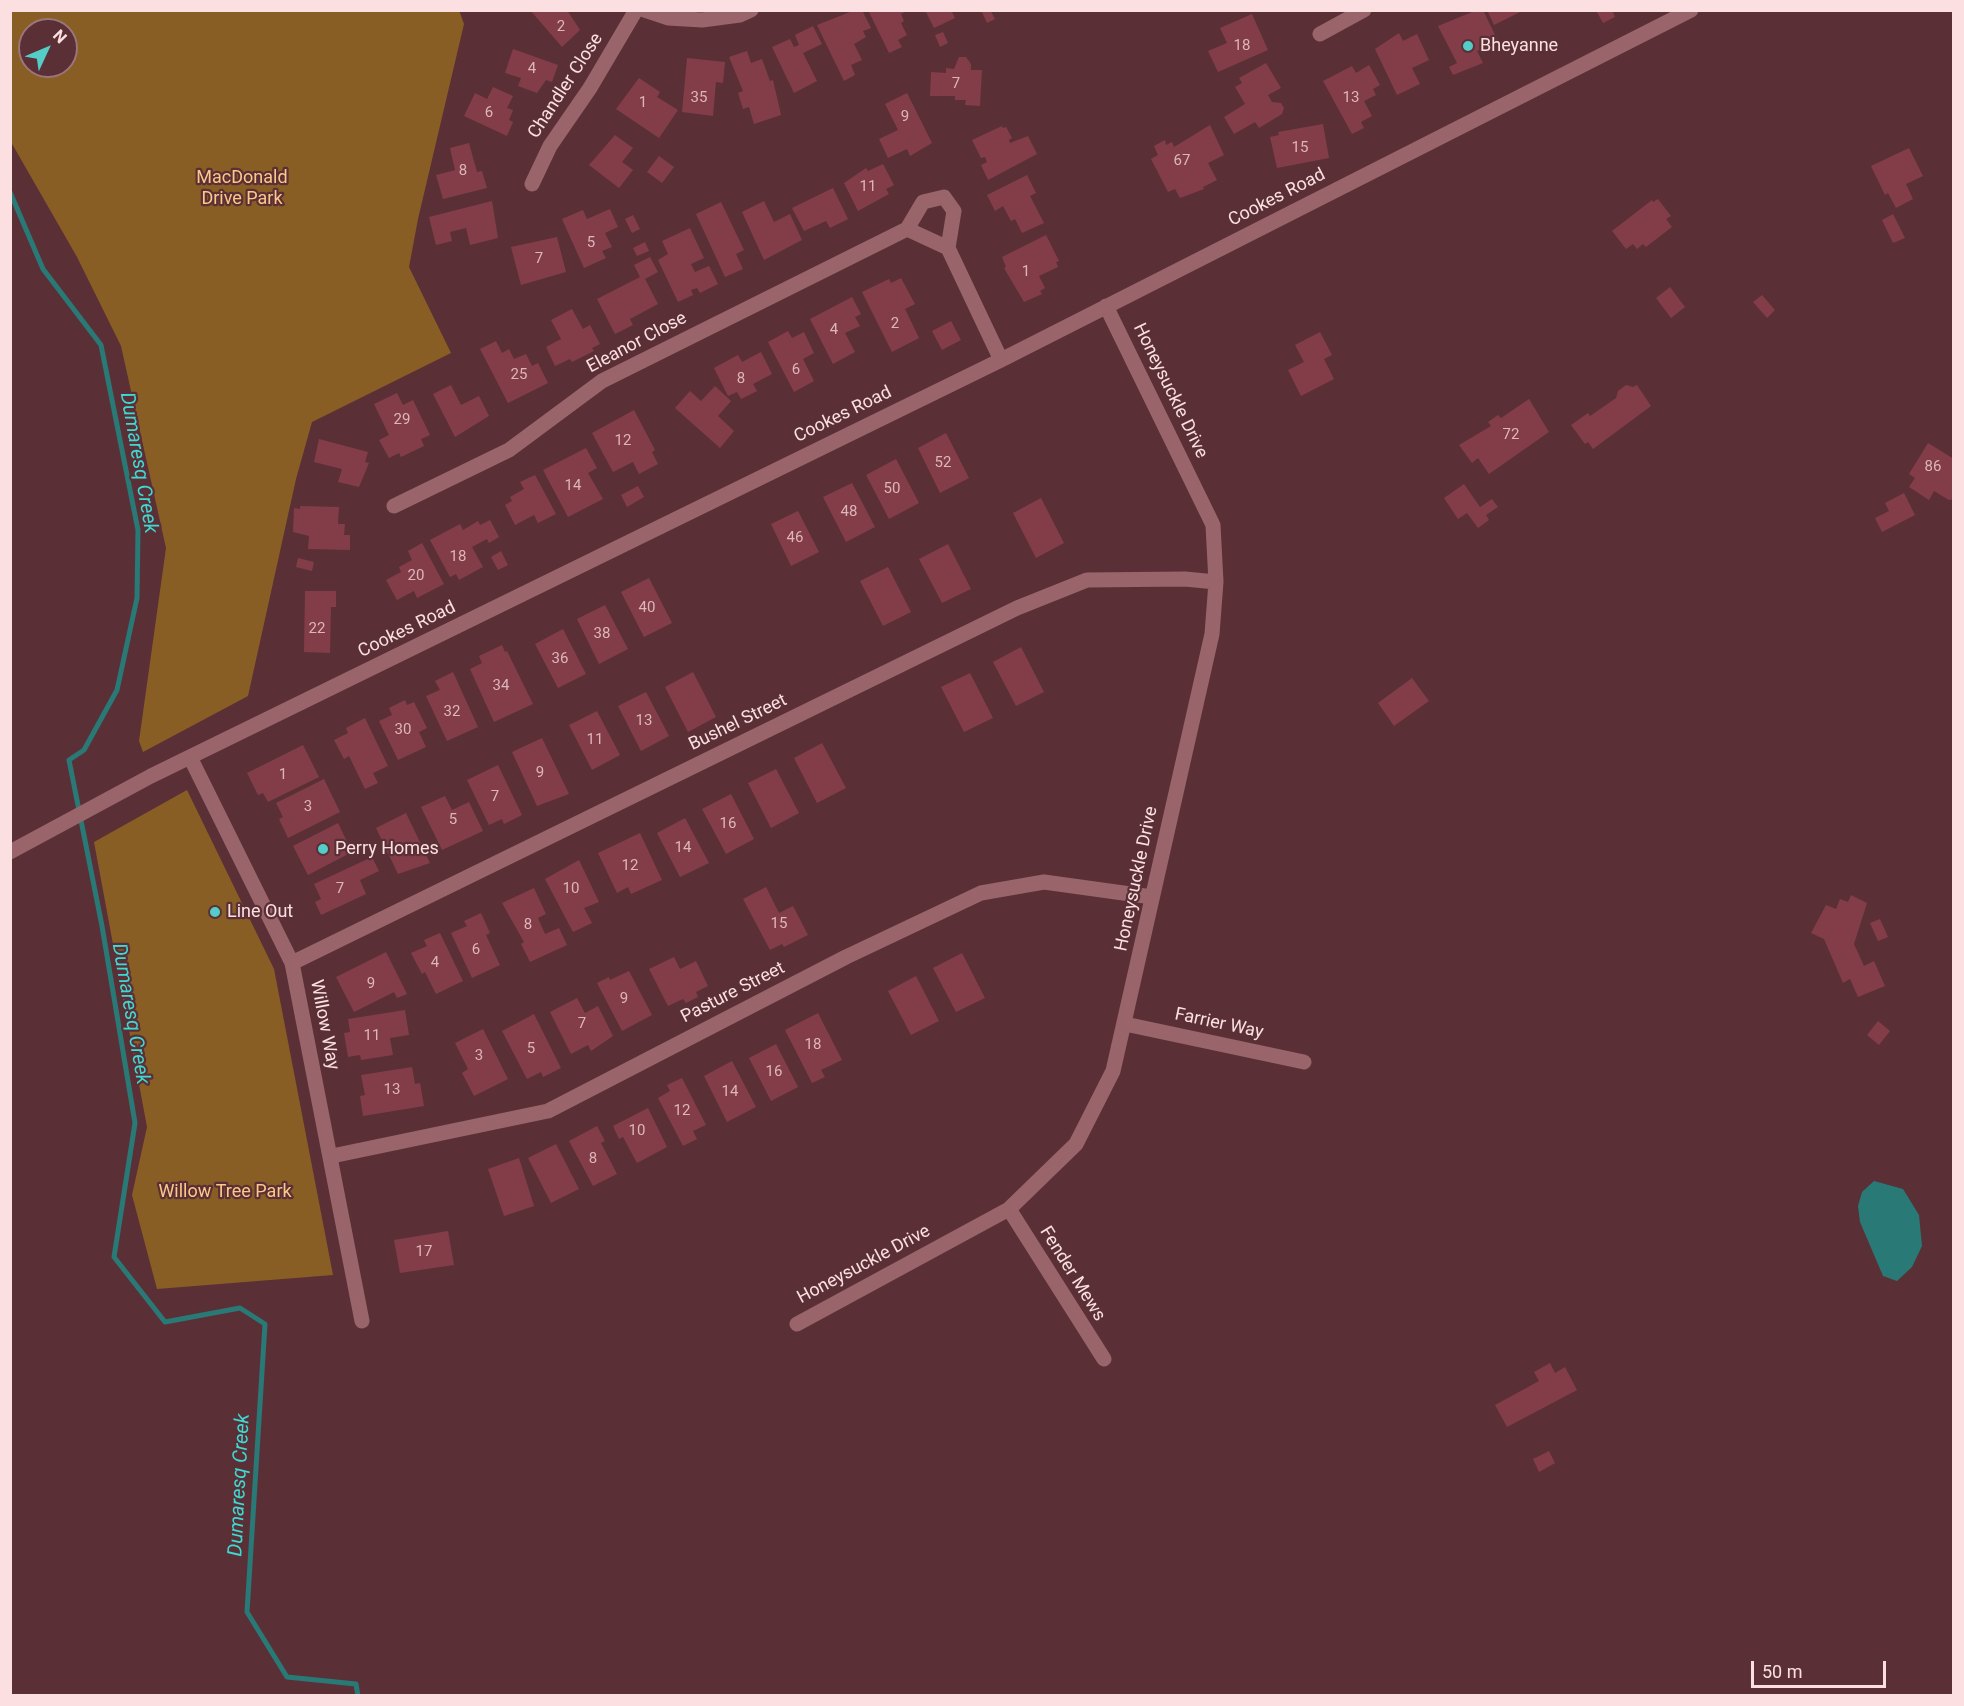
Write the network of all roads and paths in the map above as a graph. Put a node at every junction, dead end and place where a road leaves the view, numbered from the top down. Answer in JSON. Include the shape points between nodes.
{"nodes":[{"id":1,"x":636,"y":10,"type":"edge"},
{"id":2,"x":644,"y":10,"type":"edge"},
{"id":3,"x":751,"y":10,"type":"edge"},
{"id":4,"x":1364,"y":10,"type":"edge"},
{"id":5,"x":1690,"y":10,"type":"edge"},
{"id":6,"x":1320,"y":33,"type":"dead end"},
{"id":7,"x":532,"y":184,"type":"dead end"},
{"id":8,"x":907,"y":229,"type":"junction"},
{"id":9,"x":948,"y":248,"type":"junction"},
{"id":10,"x":1106,"y":306,"type":"junction"},
{"id":11,"x":1001,"y":360,"type":"junction"},
{"id":12,"x":394,"y":506,"type":"dead end"},
{"id":13,"x":1216,"y":582,"type":"junction"},
{"id":14,"x":190,"y":757,"type":"junction"},
{"id":15,"x":10,"y":852,"type":"edge"},
{"id":16,"x":1152,"y":897,"type":"junction"},
{"id":17,"x":292,"y":963,"type":"junction"},
{"id":18,"x":1125,"y":1024,"type":"junction"},
{"id":19,"x":1304,"y":1062,"type":"dead end"},
{"id":20,"x":332,"y":1156,"type":"junction"},
{"id":21,"x":1009,"y":1209,"type":"junction"},
{"id":22,"x":362,"y":1321,"type":"dead end"},
{"id":23,"x":797,"y":1324,"type":"dead end"},
{"id":24,"x":1104,"y":1359,"type":"dead end"}],
"edges":[{"from":1,"to":7,"type":"street","name":"Chandler Close","via":[[550,146]]},
{"from":2,"to":3,"type":"street","via":[[668,18],[702,20]]},
{"from":4,"to":6,"type":"street"},
{"from":5,"to":10,"type":"street","name":"Cookes Road"},
{"from":8,"to":9,"type":"street"},
{"from":8,"to":9,"type":"street","via":[[923,202],[944,197],[954,211]]},
{"from":8,"to":12,"type":"street","name":"Eleanor Close","via":[[602,381],[509,450]]},
{"from":9,"to":11,"type":"street"},
{"from":10,"to":11,"type":"street","name":"Cookes Road"},
{"from":10,"to":13,"type":"street","name":"Honeysuckle Drive","via":[[1213,525]]},
{"from":11,"to":14,"type":"street","name":"Cookes Road"},
{"from":13,"to":16,"type":"street","name":"Honeysuckle Drive","via":[[1212,634]]},
{"from":13,"to":17,"type":"street","name":"Bushel Street","via":[[1087,580],[1037,600]]},
{"from":14,"to":15,"type":"street","name":"Cookes Road"},
{"from":14,"to":17,"type":"street","name":"Willow Way"},
{"from":16,"to":18,"type":"street","name":"Honeysuckle Drive"},
{"from":16,"to":20,"type":"street","name":"Pasture Street","via":[[1044,882],[981,893],[846,957],[548,1111]]},
{"from":17,"to":20,"type":"street","name":"Willow Way"},
{"from":18,"to":19,"type":"street","name":"Farrier Way"},
{"from":18,"to":21,"type":"street","name":"Honeysuckle Drive","via":[[1113,1071],[1076,1144]]},
{"from":20,"to":22,"type":"street","name":"Willow Way"},
{"from":21,"to":23,"type":"street","name":"Honeysuckle Drive"},
{"from":21,"to":24,"type":"street","name":"Fender Mews"}]}
